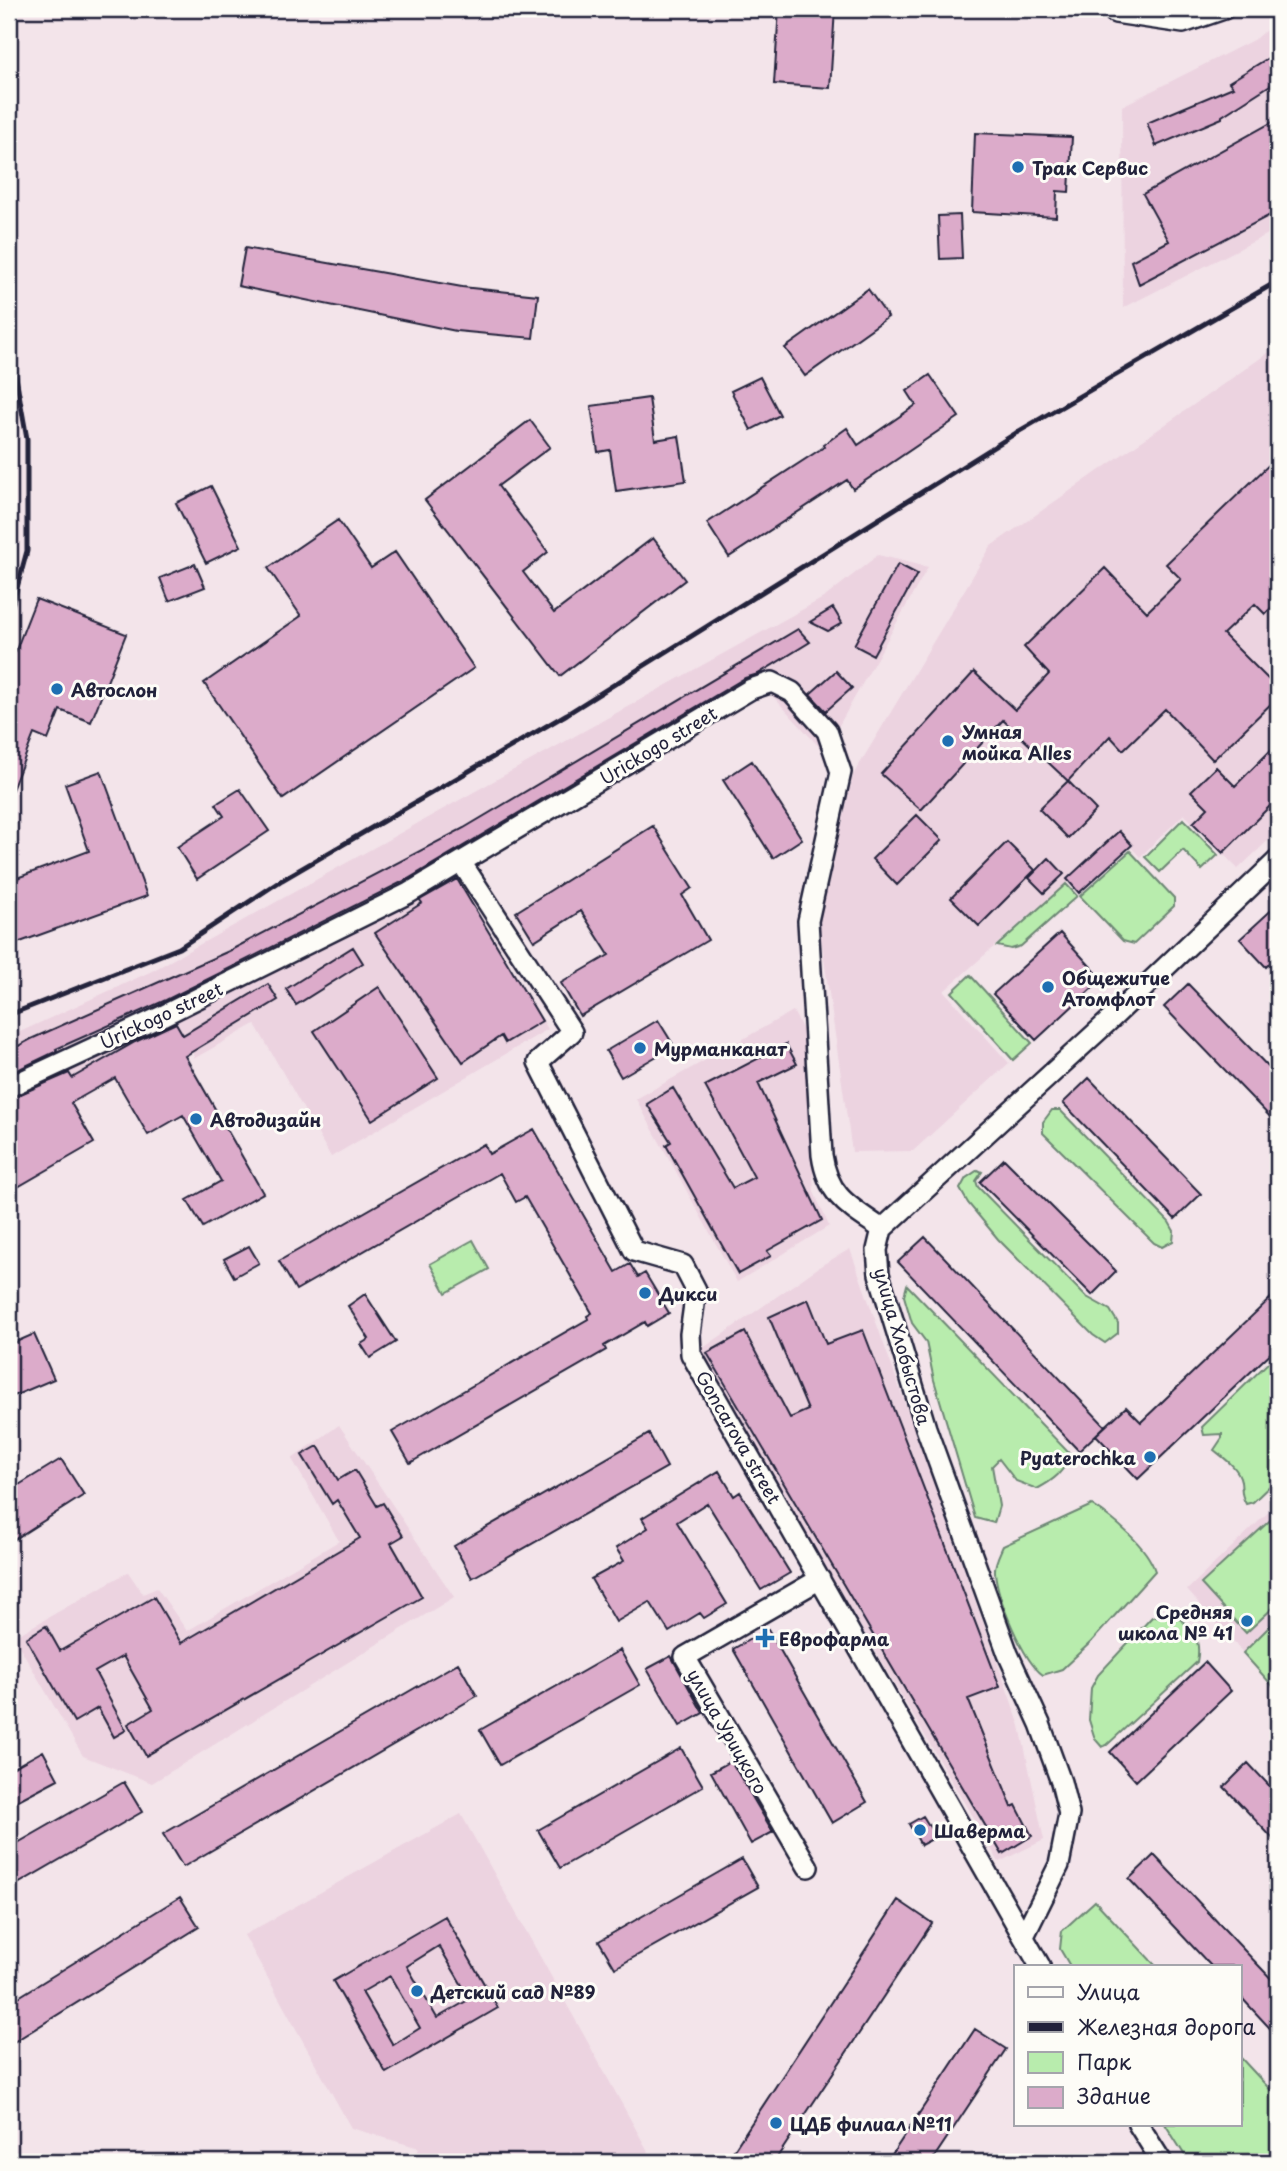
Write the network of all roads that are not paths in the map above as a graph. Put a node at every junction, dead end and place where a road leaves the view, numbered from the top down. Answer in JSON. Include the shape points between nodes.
{"nodes":[{"id":1,"x":1115,"y":9,"type":"edge"},
{"id":2,"x":1224,"y":9,"type":"edge"},
{"id":3,"x":1278,"y":860,"type":"edge"},
{"id":4,"x":461,"y":862,"type":"junction"},
{"id":5,"x":9,"y":1087,"type":"edge"},
{"id":6,"x":881,"y":1229,"type":"junction"},
{"id":7,"x":820,"y":1579,"type":"junction"},
{"id":8,"x":808,"y":1867,"type":"dead end"},
{"id":9,"x":1024,"y":1936,"type":"junction"},
{"id":10,"x":1039,"y":1965,"type":"edge"},
{"id":11,"x":1139,"y":2126,"type":"edge"},
{"id":12,"x":1161,"y":2162,"type":"edge"}],
"edges":[{"from":1,"to":2,"type":"street","via":[[1115,13],[1183,23]]},
{"from":3,"to":6,"type":"street"},
{"from":4,"to":5,"type":"street","name":"Urickogo street","via":[[409,893],[162,1016]]},
{"from":4,"to":6,"type":"street","name":"Urickogo street","via":[[751,689],[772,682],[792,692],[827,731],[841,772],[808,921],[823,1167],[835,1194]]},
{"from":4,"to":7,"type":"street","name":"Goncarova street","via":[[572,1032],[538,1062],[634,1251],[683,1265],[696,1290],[691,1354]]},
{"from":6,"to":9,"type":"street","name":"улица Хлобыстова","via":[[877,1250],[880,1274],[926,1428],[1008,1654],[1062,1782],[1069,1814],[1059,1865]]},
{"from":7,"to":8,"type":"street","name":"улица Урицкого","via":[[685,1657]]},
{"from":7,"to":9,"type":"street","name":"Goncarova street"},
{"from":9,"to":10,"type":"street"},
{"from":11,"to":12,"type":"street"}]}
